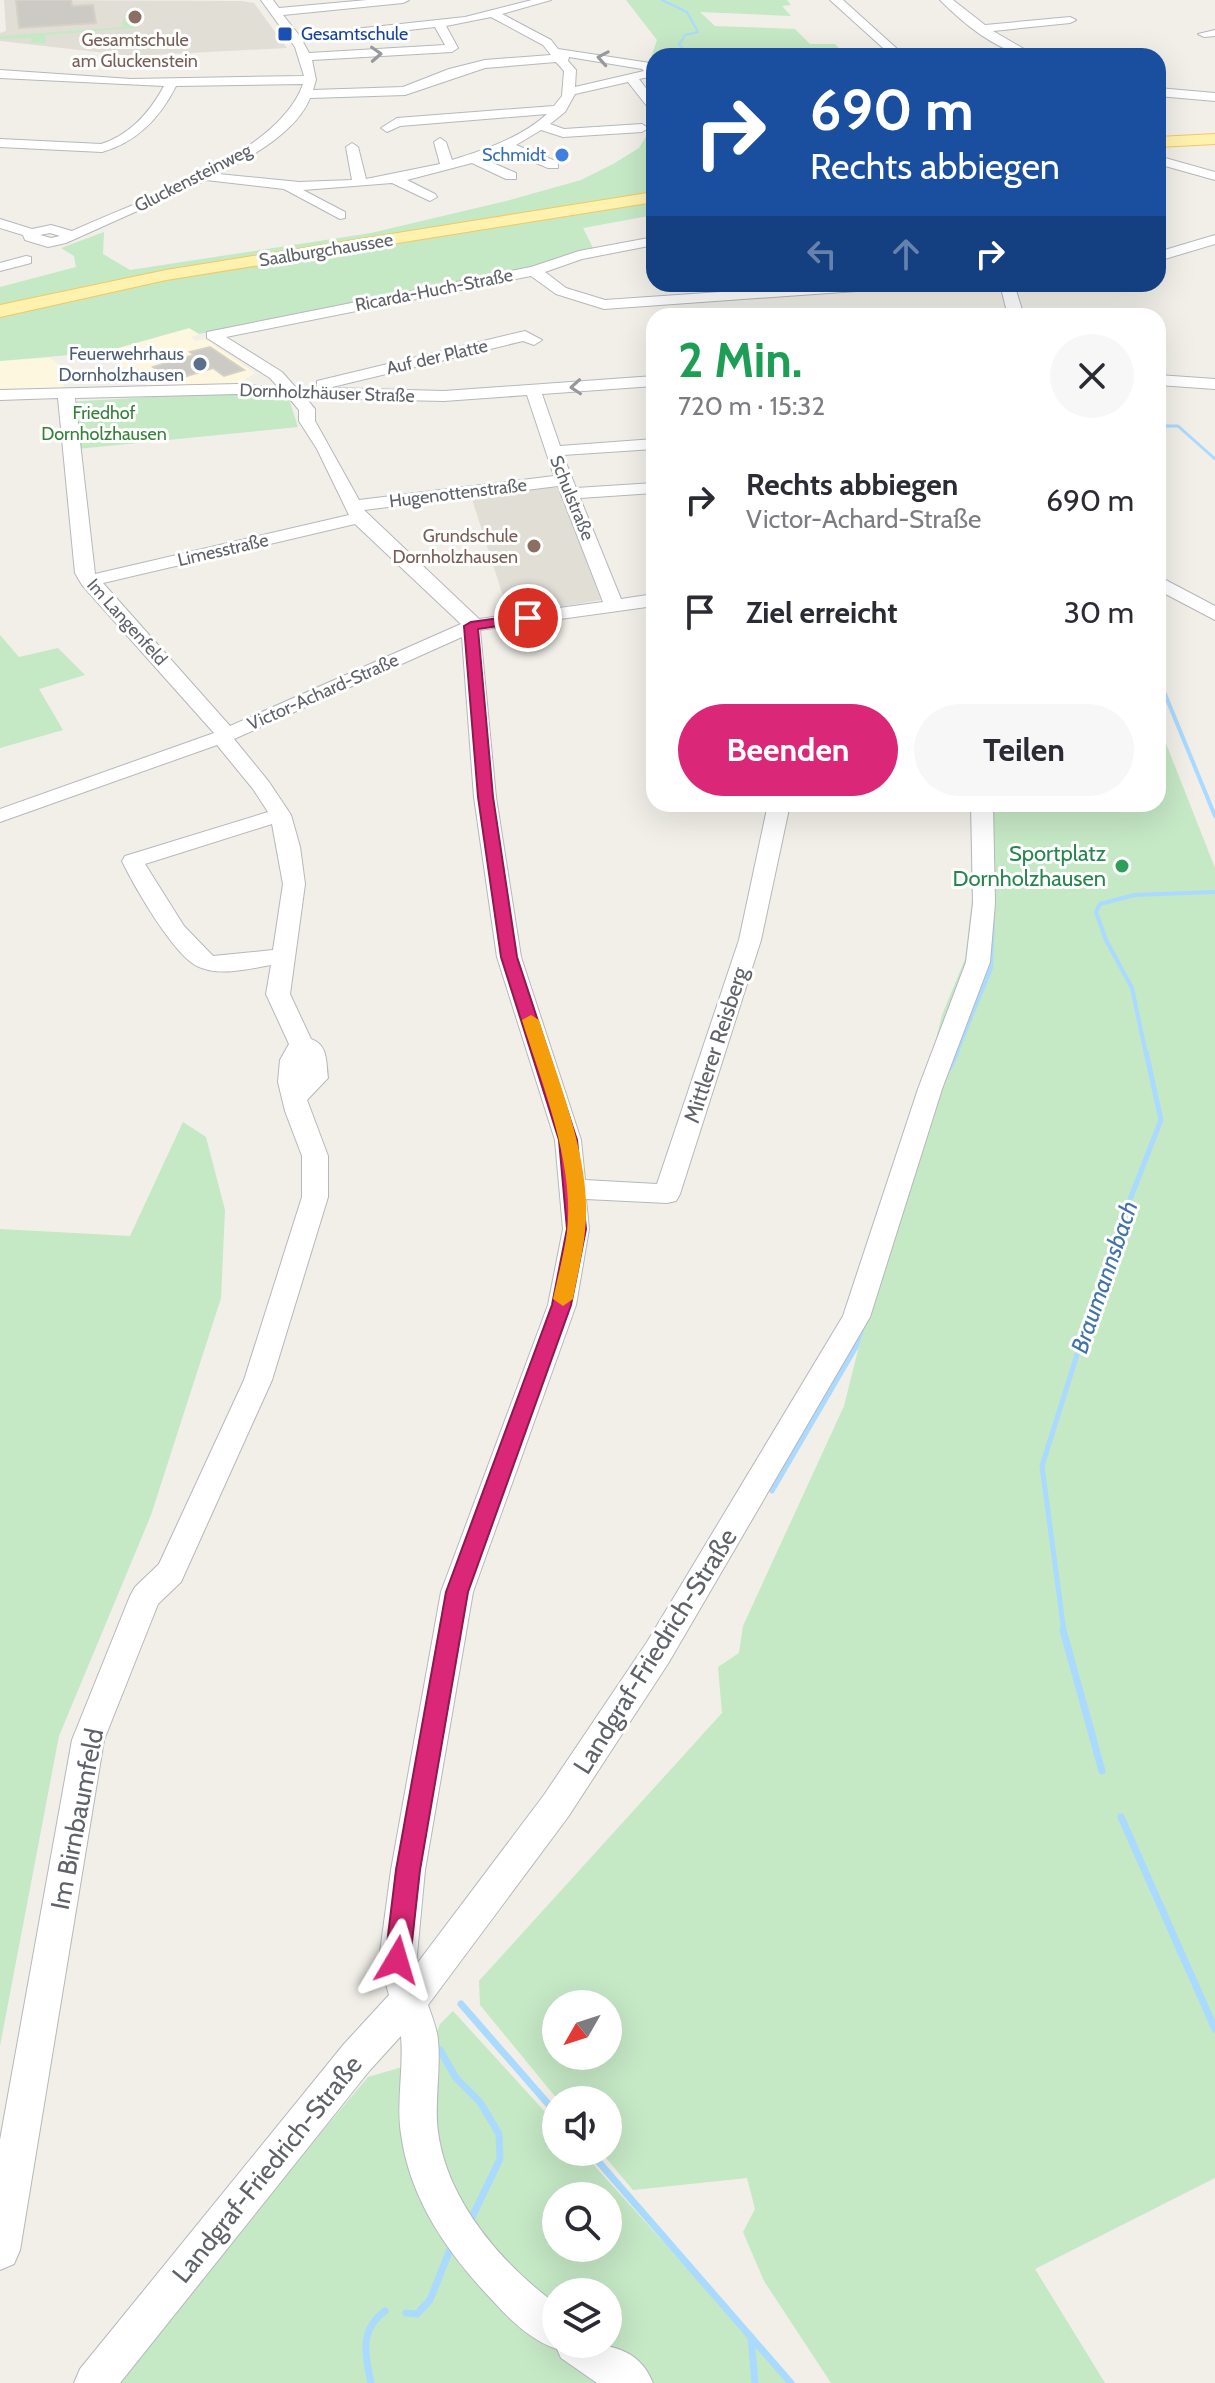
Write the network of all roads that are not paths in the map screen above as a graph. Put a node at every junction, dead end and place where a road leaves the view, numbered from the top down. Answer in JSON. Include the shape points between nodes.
{"nodes":[{"id":1,"x":267,"y":0,"type":"edge"},
{"id":2,"x":403,"y":0,"type":"edge"},
{"id":3,"x":545,"y":0,"type":"edge"},
{"id":4,"x":836,"y":0,"type":"edge"},
{"id":5,"x":946,"y":0,"type":"edge"},
{"id":6,"x":275,"y":12,"type":"junction"},
{"id":7,"x":494,"y":14,"type":"junction"},
{"id":8,"x":1070,"y":20,"type":"dead end"},
{"id":9,"x":439,"y":24,"type":"junction"},
{"id":10,"x":983,"y":29,"type":"junction"},
{"id":11,"x":296,"y":39,"type":"junction"},
{"id":12,"x":890,"y":48,"type":"edge"},
{"id":13,"x":1016,"y":48,"type":"edge"},
{"id":14,"x":562,"y":55,"type":"junction"},
{"id":15,"x":306,"y":57,"type":"junction"},
{"id":16,"x":485,"y":64,"type":"junction"},
{"id":17,"x":439,"y":66,"type":"dead end"},
{"id":18,"x":646,"y":66,"type":"edge"},
{"id":19,"x":0,"y":74,"type":"edge"},
{"id":20,"x":646,"y":74,"type":"edge"},
{"id":21,"x":631,"y":77,"type":"junction"},
{"id":22,"x":171,"y":84,"type":"junction"},
{"id":23,"x":308,"y":87,"type":"junction"},
{"id":24,"x":572,"y":91,"type":"junction"},
{"id":25,"x":1166,"y":93,"type":"edge"},
{"id":26,"x":646,"y":97,"type":"edge"},
{"id":27,"x":1215,"y":97,"type":"edge"},
{"id":28,"x":561,"y":109,"type":"junction"},
{"id":29,"x":542,"y":126,"type":"junction"},
{"id":30,"x":387,"y":128,"type":"dead end"},
{"id":31,"x":642,"y":128,"type":"dead end"},
{"id":32,"x":1215,"y":139,"type":"edge"},
{"id":33,"x":440,"y":142,"type":"dead end"},
{"id":34,"x":1166,"y":142,"type":"edge"},
{"id":35,"x":0,"y":143,"type":"edge"},
{"id":36,"x":507,"y":146,"type":"junction"},
{"id":37,"x":352,"y":147,"type":"dead end"},
{"id":38,"x":474,"y":159,"type":"junction"},
{"id":39,"x":1166,"y":162,"type":"edge"},
{"id":40,"x":553,"y":165,"type":"dead end"},
{"id":41,"x":448,"y":167,"type":"junction"},
{"id":42,"x":205,"y":176,"type":"junction"},
{"id":43,"x":511,"y":176,"type":"dead end"},
{"id":44,"x":1215,"y":176,"type":"edge"},
{"id":45,"x":394,"y":179,"type":"junction"},
{"id":46,"x":360,"y":184,"type":"junction"},
{"id":47,"x":287,"y":187,"type":"junction"},
{"id":48,"x":430,"y":197,"type":"dead end"},
{"id":49,"x":646,"y":197,"type":"edge"},
{"id":50,"x":340,"y":215,"type":"dead end"},
{"id":51,"x":0,"y":223,"type":"edge"},
{"id":52,"x":31,"y":235,"type":"junction"},
{"id":53,"x":1215,"y":239,"type":"edge"},
{"id":54,"x":0,"y":240,"type":"edge"},
{"id":55,"x":646,"y":242,"type":"edge"},
{"id":56,"x":1166,"y":254,"type":"edge"},
{"id":57,"x":26,"y":260,"type":"dead end"},
{"id":58,"x":0,"y":267,"type":"edge"},
{"id":59,"x":534,"y":271,"type":"junction"},
{"id":60,"x":787,"y":292,"type":"edge"},
{"id":61,"x":0,"y":311,"type":"edge"},
{"id":62,"x":534,"y":340,"type":"dead end"},
{"id":63,"x":266,"y":369,"type":"junction"},
{"id":64,"x":1166,"y":381,"type":"edge"},
{"id":65,"x":646,"y":382,"type":"edge"},
{"id":66,"x":1215,"y":384,"type":"edge"},
{"id":67,"x":237,"y":389,"type":"junction"},
{"id":68,"x":533,"y":390,"type":"junction"},
{"id":69,"x":66,"y":393,"type":"junction"},
{"id":70,"x":293,"y":394,"type":"junction"},
{"id":71,"x":0,"y":395,"type":"edge"},
{"id":72,"x":646,"y":445,"type":"edge"},
{"id":73,"x":553,"y":451,"type":"junction"},
{"id":74,"x":567,"y":487,"type":"junction"},
{"id":75,"x":646,"y":488,"type":"edge"},
{"id":76,"x":356,"y":512,"type":"junction"},
{"id":77,"x":88,"y":581,"type":"junction"},
{"id":78,"x":1166,"y":586,"type":"edge"},
{"id":79,"x":646,"y":601,"type":"edge"},
{"id":80,"x":614,"y":606,"type":"junction"},
{"id":81,"x":1215,"y":614,"type":"edge"},
{"id":82,"x":471,"y":626,"type":"junction"},
{"id":83,"x":224,"y":736,"type":"junction"},
{"id":84,"x":777,"y":812,"type":"edge"},
{"id":85,"x":982,"y":812,"type":"edge"},
{"id":86,"x":280,"y":815,"type":"junction"},
{"id":87,"x":0,"y":816,"type":"edge"},
{"id":88,"x":284,"y":956,"type":"junction"},
{"id":89,"x":574,"y":1189,"type":"junction"},
{"id":90,"x":408,"y":2000,"type":"junction"},
{"id":91,"x":0,"y":2250,"type":"edge"},
{"id":92,"x":542,"y":2318,"type":"edge"},
{"id":93,"x":596,"y":2358,"type":"edge"},
{"id":94,"x":94,"y":2383,"type":"edge"},
{"id":95,"x":633,"y":2383,"type":"edge"}],
"edges":[{"from":1,"to":6,"type":"street"},
{"from":2,"to":6,"type":"street"},
{"from":3,"to":7,"type":"street"},
{"from":4,"to":12,"type":"street"},
{"from":5,"to":10,"type":"street"},
{"from":6,"to":11,"type":"street"},
{"from":7,"to":9,"type":"street"},
{"from":7,"to":14,"type":"street","via":[[535,32]]},
{"from":8,"to":10,"type":"street"},
{"from":9,"to":11,"type":"street"},
{"from":15,"to":9,"type":"street","one_way":true,"via":[[452,48]]},
{"from":10,"to":13,"type":"street"},
{"from":11,"to":15,"type":"street"},
{"from":14,"to":16,"type":"street"},
{"from":18,"to":14,"type":"street","one_way":true},
{"from":14,"to":24,"type":"street"},
{"from":15,"to":23,"type":"street"},
{"from":16,"to":17,"type":"street"},
{"from":16,"to":23,"type":"street","via":[[405,91]]},
{"from":19,"to":22,"type":"street"},
{"from":21,"to":20,"type":"street","one_way":true},
{"from":21,"to":24,"type":"street"},
{"from":21,"to":26,"type":"street"},
{"from":22,"to":23,"type":"street"},
{"from":22,"to":35,"type":"street","via":[[161,104],[120,142],[102,148]]},
{"from":23,"to":42,"type":"street","name":"Gluckensteinweg","via":[[293,117],[271,137]]},
{"from":24,"to":28,"type":"street"},
{"from":25,"to":27,"type":"street"},
{"from":28,"to":29,"type":"street"},
{"from":28,"to":30,"type":"street","via":[[492,120],[453,112]]},
{"from":29,"to":31,"type":"street","via":[[563,133]]},
{"from":29,"to":36,"type":"street"},
{"from":32,"to":34,"type":"main road"},
{"from":33,"to":41,"type":"street"},
{"from":36,"to":38,"type":"street"},
{"from":36,"to":40,"type":"street"},
{"from":37,"to":46,"type":"street"},
{"from":38,"to":41,"type":"street"},
{"from":38,"to":43,"type":"street"},
{"from":39,"to":44,"type":"street"},
{"from":41,"to":45,"type":"street"},
{"from":42,"to":47,"type":"street"},
{"from":42,"to":52,"type":"street","name":"Gluckensteinweg","via":[[71,235],[51,229]]},
{"from":45,"to":46,"type":"street"},
{"from":45,"to":48,"type":"street"},
{"from":46,"to":47,"type":"street"},
{"from":47,"to":50,"type":"street"},
{"from":49,"to":61,"type":"main road","name":"Saalburgchaussee","via":[[166,275]]},
{"from":51,"to":52,"type":"street"},
{"from":52,"to":54,"type":"street"},
{"from":53,"to":56,"type":"street"},
{"from":55,"to":59,"type":"street","name":"Ricarda-Huch-Straße","via":[[579,255]]},
{"from":57,"to":58,"type":"street"},
{"from":59,"to":60,"type":"street","via":[[561,291],[604,305]]},
{"from":59,"to":63,"type":"street","name":"Ricarda-Huch-Straße","via":[[212,335]]},
{"from":62,"to":70,"type":"street","name":"Auf der Platte","via":[[525,336]]},
{"from":63,"to":67,"type":"street"},
{"from":63,"to":70,"type":"street"},
{"from":64,"to":66,"type":"street"},
{"from":65,"to":68,"type":"street","name":"Dornholzhäuser Straße","one_way":true},
{"from":67,"to":69,"type":"street","name":"Dornholzhäuser Straße"},
{"from":67,"to":70,"type":"street","name":"Dornholzhäuser Straße"},
{"from":68,"to":70,"type":"street","name":"Dornholzhäuser Straße","via":[[444,396]]},
{"from":68,"to":73,"type":"street","name":"Schulstraße"},
{"from":69,"to":71,"type":"street","name":"Dornholzhäuser Straße"},
{"from":69,"to":77,"type":"street","name":"Im Langenfeld","via":[[78,544]]},
{"from":70,"to":76,"type":"street","via":[[307,409],[307,421]]},
{"from":72,"to":73,"type":"street"},
{"from":73,"to":74,"type":"street","name":"Schulstraße"},
{"from":74,"to":75,"type":"street","name":"Hugenottenstraße"},
{"from":74,"to":76,"type":"street","name":"Hugenottenstraße"},
{"from":74,"to":80,"type":"street","name":"Schulstraße"},
{"from":76,"to":77,"type":"street","name":"Limesstraße"},
{"from":76,"to":82,"type":"street"},
{"from":77,"to":83,"type":"street","name":"Im Langenfeld"},
{"from":78,"to":81,"type":"street"},
{"from":79,"to":80,"type":"street","name":"Victor-Achard-Straße"},
{"from":80,"to":82,"type":"street","name":"Victor-Achard-Straße"},
{"from":82,"to":83,"type":"street","name":"Victor-Achard-Straße"},
{"from":82,"to":89,"type":"street","via":[[485,797],[509,957],[557,1099]]},
{"from":83,"to":86,"type":"street","name":"Im Birnbaumfeld"},
{"from":83,"to":87,"type":"street","name":"Victor-Achard-Straße"},
{"from":84,"to":89,"type":"street","name":"Mittlerer Reisberg","via":[[750,940],[667,1194]]},
{"from":85,"to":90,"type":"street","name":"Landgraf-Friedrich-Straße","via":[[984,903],[978,962],[930,1089],[856,1317],[658,1652],[556,1806]]},
{"from":86,"to":88,"type":"street","name":"Im Birnbaumfeld","via":[[294,884]]},
{"from":86,"to":88,"type":"street","via":[[133,861],[173,925],[205,961]]},
{"from":88,"to":91,"type":"street","name":"Im Birnbaumfeld","via":[[278,994],[301,1044],[312,1048],[316,1078],[294,1098],[315,1156],[315,1197],[258,1380],[170,1573],[146,1596],[88,1740]]},
{"from":89,"to":90,"type":"street","via":[[576,1229],[562,1305],[461,1580],[446,1640],[397,1960]]},
{"from":90,"to":92,"type":"street","via":[[420,2038],[421,2150],[434,2188],[476,2255]]},
{"from":90,"to":94,"type":"street","name":"Landgraf-Friedrich-Straße"},
{"from":93,"to":95,"type":"street"}]}
